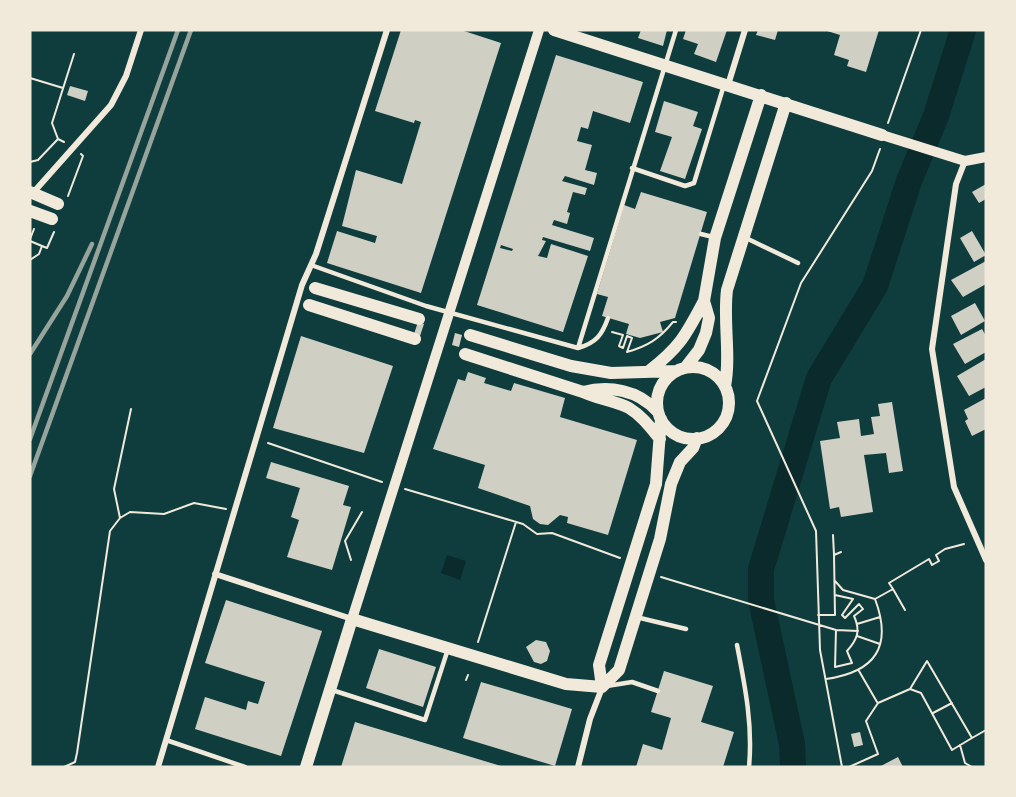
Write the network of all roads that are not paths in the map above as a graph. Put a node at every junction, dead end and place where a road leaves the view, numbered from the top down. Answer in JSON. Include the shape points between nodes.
{"nodes":[{"id":1,"x":141,"y":30,"type":"edge"},
{"id":2,"x":387,"y":30,"type":"edge"},
{"id":3,"x":539,"y":30,"type":"edge"},
{"id":4,"x":554,"y":30,"type":"edge"},
{"id":5,"x":676,"y":30,"type":"edge"},
{"id":6,"x":745,"y":30,"type":"edge"},
{"id":7,"x":665,"y":65,"type":"junction"},
{"id":8,"x":726,"y":84,"type":"junction"},
{"id":9,"x":761,"y":95,"type":"junction"},
{"id":10,"x":786,"y":103,"type":"junction"},
{"id":11,"x":883,"y":135,"type":"joint"},
{"id":12,"x":986,"y":157,"type":"edge"},
{"id":13,"x":960,"y":159,"type":"junction"},
{"id":14,"x":632,"y":168,"type":"junction"},
{"id":15,"x":30,"y":194,"type":"edge"},
{"id":16,"x":58,"y":204,"type":"dead end"},
{"id":17,"x":30,"y":211,"type":"edge"},
{"id":18,"x":52,"y":219,"type":"dead end"},
{"id":19,"x":701,"y":234,"type":"dead end"},
{"id":20,"x":743,"y":237,"type":"junction"},
{"id":21,"x":715,"y":238,"type":"junction"},
{"id":22,"x":798,"y":263,"type":"dead end"},
{"id":23,"x":311,"y":265,"type":"junction"},
{"id":24,"x":315,"y":288,"type":"dead end"},
{"id":25,"x":704,"y":301,"type":"junction"},
{"id":26,"x":309,"y":305,"type":"dead end"},
{"id":27,"x":447,"y":312,"type":"junction"},
{"id":28,"x":608,"y":318,"type":"dead end"},
{"id":29,"x":419,"y":319,"type":"dead end"},
{"id":30,"x":470,"y":335,"type":"dead end"},
{"id":31,"x":414,"y":339,"type":"dead end"},
{"id":32,"x":578,"y":348,"type":"junction"},
{"id":33,"x":465,"y":354,"type":"dead end"},
{"id":34,"x":681,"y":370,"type":"junction"},
{"id":35,"x":649,"y":371,"type":"junction"},
{"id":36,"x":725,"y":386,"type":"junction"},
{"id":37,"x":583,"y":392,"type":"junction"},
{"id":38,"x":659,"y":415,"type":"junction"},
{"id":39,"x":697,"y":438,"type":"junction"},
{"id":40,"x":660,"y":439,"type":"junction"},
{"id":41,"x":986,"y":560,"type":"edge"},
{"id":42,"x":215,"y":574,"type":"junction"},
{"id":43,"x":636,"y":617,"type":"junction"},
{"id":44,"x":352,"y":618,"type":"junction"},
{"id":45,"x":686,"y":629,"type":"dead end"},
{"id":46,"x":736,"y":645,"type":"dead end"},
{"id":47,"x":448,"y":649,"type":"junction"},
{"id":48,"x":602,"y":687,"type":"junction"},
{"id":49,"x":330,"y":690,"type":"junction"},
{"id":50,"x":658,"y":691,"type":"dead end"},
{"id":51,"x":166,"y":740,"type":"junction"},
{"id":52,"x":158,"y":767,"type":"edge"},
{"id":53,"x":245,"y":767,"type":"edge"},
{"id":54,"x":306,"y":767,"type":"edge"},
{"id":55,"x":578,"y":767,"type":"edge"},
{"id":56,"x":749,"y":767,"type":"edge"}],
"edges":[{"from":1,"to":15,"type":"street","via":[[126,76],[111,105]]},
{"from":2,"to":23,"type":"street"},
{"from":3,"to":27,"type":"street"},
{"from":4,"to":7,"type":"main road"},
{"from":5,"to":7,"type":"lane"},
{"from":6,"to":8,"type":"street"},
{"from":7,"to":8,"type":"main road"},
{"from":7,"to":14,"type":"lane"},
{"from":8,"to":9,"type":"main road"},
{"from":8,"to":14,"type":"lane","via":[[694,183],[685,186]]},
{"from":9,"to":10,"type":"main road"},
{"from":9,"to":21,"type":"main road"},
{"from":10,"to":11,"type":"main road"},
{"from":10,"to":20,"type":"main road"},
{"from":11,"to":13,"type":"street"},
{"from":12,"to":13,"type":"street"},
{"from":13,"to":41,"type":"street","via":[[932,349],[957,498]]},
{"from":14,"to":32,"type":"lane"},
{"from":15,"to":16,"type":"main road"},
{"from":17,"to":18,"type":"main road"},
{"from":19,"to":21,"type":"lane"},
{"from":20,"to":22,"type":"lane"},
{"from":20,"to":36,"type":"main road","via":[[724,312],[728,371]]},
{"from":21,"to":25,"type":"main road"},
{"from":23,"to":27,"type":"lane"},
{"from":23,"to":42,"type":"street"},
{"from":24,"to":29,"type":"main road"},
{"from":25,"to":34,"type":"main road","via":[[709,318],[706,333],[699,351]]},
{"from":25,"to":35,"type":"main road","via":[[674,352]]},
{"from":26,"to":31,"type":"main road"},
{"from":27,"to":32,"type":"lane"},
{"from":27,"to":44,"type":"street"},
{"from":28,"to":32,"type":"lane","via":[[604,331],[592,344]]},
{"from":30,"to":35,"type":"main road","via":[[571,366],[611,373]]},
{"from":33,"to":37,"type":"main road"},
{"from":34,"to":35,"type":"main road"},
{"from":34,"to":36,"type":"main road","via":[[704,369]]},
{"from":34,"to":38,"type":"main road","via":[[659,392]]},
{"from":36,"to":39,"type":"main road","via":[[728,404],[723,422]]},
{"from":37,"to":38,"type":"main road","via":[[600,387],[633,393],[649,402]]},
{"from":37,"to":40,"type":"main road","via":[[627,407]]},
{"from":38,"to":39,"type":"main road","via":[[674,433]]},
{"from":38,"to":40,"type":"main road"},
{"from":39,"to":43,"type":"main road","via":[[671,484],[660,539]]},
{"from":40,"to":48,"type":"main road","via":[[656,484],[599,664]]},
{"from":42,"to":44,"type":"street"},
{"from":42,"to":51,"type":"street"},
{"from":43,"to":45,"type":"lane"},
{"from":43,"to":48,"type":"main road","via":[[619,670]]},
{"from":44,"to":47,"type":"main road"},
{"from":44,"to":49,"type":"main road"},
{"from":46,"to":56,"type":"lane","via":[[748,699]]},
{"from":47,"to":48,"type":"main road","via":[[566,684]]},
{"from":47,"to":49,"type":"lane","via":[[425,720]]},
{"from":48,"to":50,"type":"lane","via":[[632,682]]},
{"from":48,"to":55,"type":"street"},
{"from":49,"to":54,"type":"main road"},
{"from":51,"to":52,"type":"street"},
{"from":51,"to":53,"type":"lane"}]}
